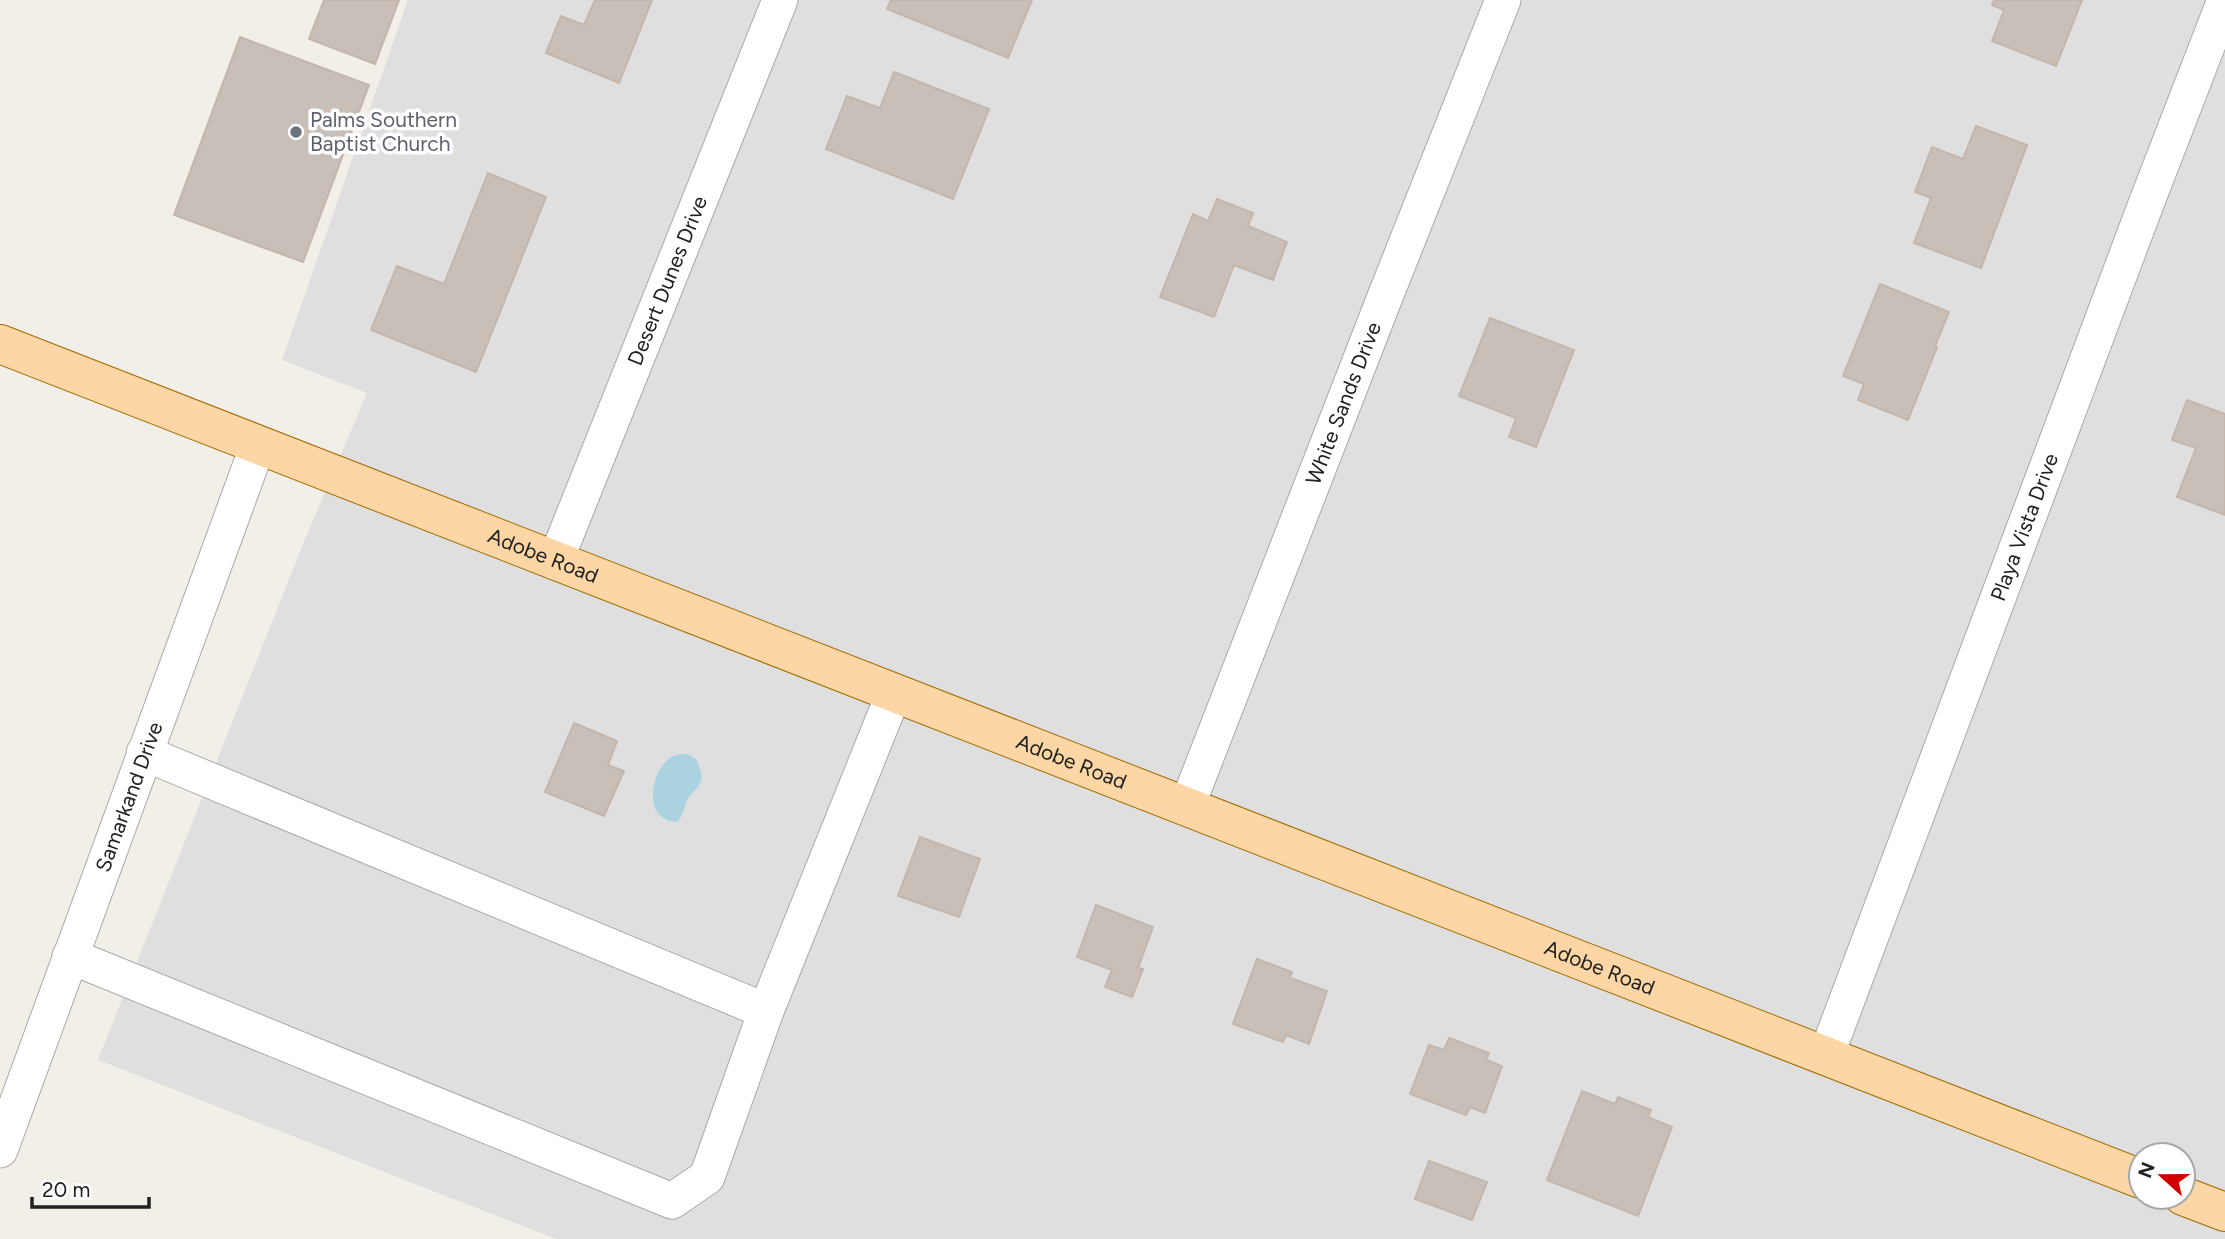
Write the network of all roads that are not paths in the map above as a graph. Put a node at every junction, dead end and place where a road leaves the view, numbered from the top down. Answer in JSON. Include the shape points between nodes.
{"nodes":[{"id":1,"x":780,"y":0,"type":"edge"},
{"id":2,"x":1503,"y":0,"type":"edge"},
{"id":3,"x":2225,"y":0,"type":"edge"},
{"id":4,"x":0,"y":344,"type":"edge"},
{"id":5,"x":258,"y":445,"type":"junction"},
{"id":6,"x":555,"y":562,"type":"junction"},
{"id":7,"x":894,"y":693,"type":"junction"},
{"id":8,"x":144,"y":754,"type":"junction"},
{"id":9,"x":1187,"y":806,"type":"junction"},
{"id":10,"x":70,"y":957,"type":"junction"},
{"id":11,"x":766,"y":1011,"type":"junction"},
{"id":12,"x":1826,"y":1056,"type":"junction"},
{"id":13,"x":0,"y":1150,"type":"edge"},
{"id":14,"x":2127,"y":1174,"type":"edge"},
{"id":15,"x":2197,"y":1201,"type":"edge"},
{"id":16,"x":2225,"y":1212,"type":"edge"}],
"edges":[{"from":1,"to":6,"type":"street","name":"Desert Dunes Drive"},
{"from":2,"to":9,"type":"street","name":"White Sands Drive"},
{"from":3,"to":12,"type":"street","name":"Playa Vista Drive"},
{"from":4,"to":5,"type":"main road","name":"Adobe Road"},
{"from":5,"to":6,"type":"main road","name":"Adobe Road"},
{"from":5,"to":8,"type":"street","name":"Samarkand Drive"},
{"from":6,"to":7,"type":"main road","name":"Adobe Road"},
{"from":7,"to":9,"type":"main road","name":"Adobe Road"},
{"from":7,"to":11,"type":"street"},
{"from":8,"to":10,"type":"street","name":"Samarkand Drive"},
{"from":8,"to":11,"type":"street"},
{"from":9,"to":12,"type":"main road","name":"Adobe Road"},
{"from":10,"to":11,"type":"street","via":[[671,1200],[707,1177]]},
{"from":10,"to":13,"type":"street","name":"Samarkand Drive"},
{"from":12,"to":14,"type":"main road","name":"Adobe Road"},
{"from":15,"to":16,"type":"main road"}]}
